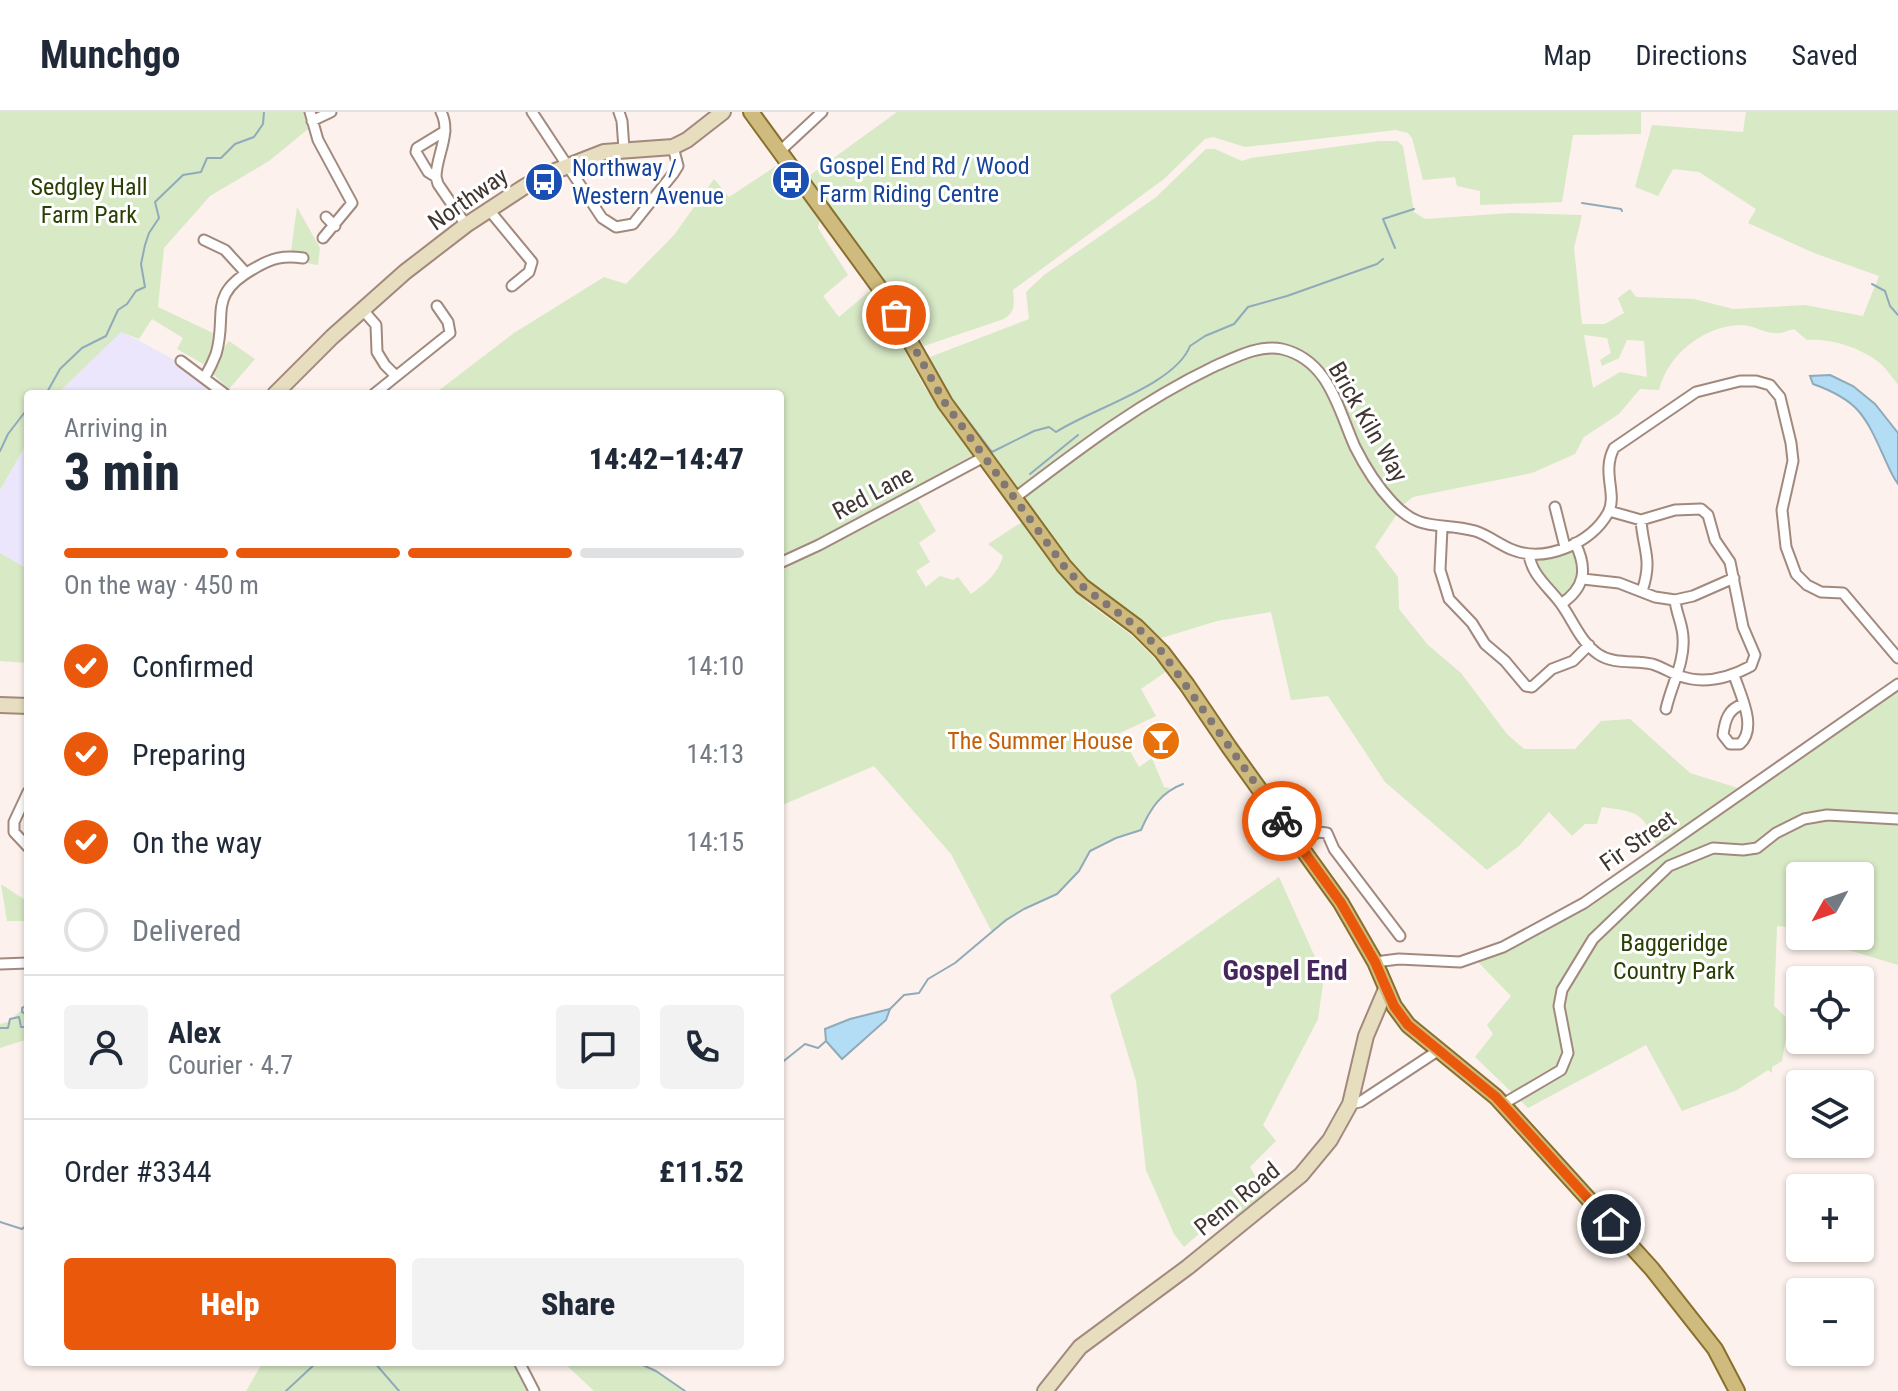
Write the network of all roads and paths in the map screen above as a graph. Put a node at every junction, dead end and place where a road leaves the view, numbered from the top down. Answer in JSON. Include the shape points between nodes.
{"nodes":[{"id":1,"x":331,"y":112,"type":"edge"},
{"id":2,"x":441,"y":112,"type":"edge"},
{"id":3,"x":532,"y":112,"type":"edge"},
{"id":4,"x":619,"y":112,"type":"edge"},
{"id":5,"x":723,"y":112,"type":"edge"},
{"id":6,"x":751,"y":112,"type":"edge"},
{"id":7,"x":822,"y":112,"type":"edge"},
{"id":8,"x":311,"y":117,"type":"edge"},
{"id":9,"x":445,"y":131,"type":"junction"},
{"id":10,"x":673,"y":147,"type":"junction"},
{"id":11,"x":624,"y":149,"type":"junction"},
{"id":12,"x":779,"y":152,"type":"junction"},
{"id":13,"x":567,"y":166,"type":"junction"},
{"id":14,"x":436,"y":177,"type":"junction"},
{"id":15,"x":489,"y":210,"type":"junction"},
{"id":16,"x":326,"y":217,"type":"dead end"},
{"id":17,"x":466,"y":225,"type":"junction"},
{"id":18,"x":335,"y":226,"type":"junction"},
{"id":19,"x":323,"y":238,"type":"dead end"},
{"id":20,"x":204,"y":240,"type":"dead end"},
{"id":21,"x":303,"y":258,"type":"dead end"},
{"id":22,"x":246,"y":273,"type":"junction"},
{"id":23,"x":512,"y":286,"type":"dead end"},
{"id":24,"x":437,"y":306,"type":"dead end"},
{"id":25,"x":362,"y":309,"type":"junction"},
{"id":26,"x":181,"y":361,"type":"dead end"},
{"id":27,"x":396,"y":376,"type":"junction"},
{"id":28,"x":205,"y":377,"type":"junction"},
{"id":29,"x":220,"y":390,"type":"edge"},
{"id":30,"x":278,"y":390,"type":"edge"},
{"id":31,"x":379,"y":390,"type":"edge"},
{"id":32,"x":984,"y":457,"type":"junction"},
{"id":33,"x":1016,"y":497,"type":"junction"},
{"id":34,"x":1555,"y":507,"type":"dead end"},
{"id":35,"x":1609,"y":511,"type":"junction"},
{"id":36,"x":1641,"y":520,"type":"junction"},
{"id":37,"x":1442,"y":528,"type":"junction"},
{"id":38,"x":1570,"y":545,"type":"junction"},
{"id":39,"x":1529,"y":554,"type":"junction"},
{"id":40,"x":784,"y":561,"type":"edge"},
{"id":41,"x":1734,"y":578,"type":"junction"},
{"id":42,"x":1583,"y":579,"type":"junction"},
{"id":43,"x":1642,"y":591,"type":"junction"},
{"id":44,"x":1675,"y":600,"type":"junction"},
{"id":45,"x":1561,"y":604,"type":"junction"},
{"id":46,"x":1589,"y":645,"type":"junction"},
{"id":47,"x":1898,"y":658,"type":"edge"},
{"id":48,"x":1677,"y":675,"type":"junction"},
{"id":49,"x":1734,"y":675,"type":"junction"},
{"id":50,"x":1898,"y":684,"type":"edge"},
{"id":51,"x":1743,"y":704,"type":"dead end"},
{"id":52,"x":0,"y":705,"type":"edge"},
{"id":53,"x":24,"y":706,"type":"edge"},
{"id":54,"x":1666,"y":709,"type":"dead end"},
{"id":55,"x":24,"y":801,"type":"edge"},
{"id":56,"x":1898,"y":819,"type":"edge"},
{"id":57,"x":24,"y":843,"type":"edge"},
{"id":58,"x":1298,"y":844,"type":"junction"},
{"id":59,"x":1400,"y":936,"type":"dead end"},
{"id":60,"x":1375,"y":962,"type":"junction"},
{"id":61,"x":24,"y":963,"type":"edge"},
{"id":62,"x":0,"y":964,"type":"edge"},
{"id":63,"x":1386,"y":989,"type":"junction"},
{"id":64,"x":1439,"y":1050,"type":"junction"},
{"id":65,"x":1350,"y":1104,"type":"junction"},
{"id":66,"x":1503,"y":1104,"type":"junction"},
{"id":67,"x":521,"y":1366,"type":"edge"},
{"id":68,"x":534,"y":1391,"type":"edge"},
{"id":69,"x":1045,"y":1391,"type":"edge"},
{"id":70,"x":1737,"y":1391,"type":"edge"}],
"edges":[{"from":1,"to":8,"type":"street"},
{"from":2,"to":9,"type":"street"},
{"from":3,"to":13,"type":"street"},
{"from":4,"to":11,"type":"street"},
{"from":5,"to":10,"type":"street"},
{"from":6,"to":12,"type":"main road"},
{"from":7,"to":12,"type":"street"},
{"from":8,"to":18,"type":"street","via":[[318,140],[356,207]]},
{"from":9,"to":14,"type":"street"},
{"from":9,"to":14,"type":"street","via":[[416,152]]},
{"from":10,"to":11,"type":"street","name":"Northway"},
{"from":10,"to":13,"type":"street","via":[[678,166],[673,174],[633,224],[622,228],[602,218]]},
{"from":11,"to":13,"type":"street","name":"Northway"},
{"from":12,"to":32,"type":"main road","via":[[881,290],[945,403]]},
{"from":13,"to":15,"type":"street","name":"Northway"},
{"from":14,"to":17,"type":"street"},
{"from":15,"to":17,"type":"street","name":"Northway"},
{"from":15,"to":23,"type":"street","via":[[532,262],[529,272]]},
{"from":16,"to":18,"type":"street"},
{"from":17,"to":25,"type":"street","name":"Northway"},
{"from":18,"to":19,"type":"street"},
{"from":20,"to":22,"type":"street","via":[[225,250]]},
{"from":21,"to":22,"type":"street","via":[[287,250]]},
{"from":22,"to":28,"type":"street","via":[[223,300],[216,353]]},
{"from":24,"to":27,"type":"street","via":[[450,333]]},
{"from":25,"to":27,"type":"street","via":[[376,325],[377,352]]},
{"from":25,"to":30,"type":"street","name":"Northway"},
{"from":26,"to":28,"type":"street"},
{"from":27,"to":31,"type":"street"},
{"from":28,"to":29,"type":"street"},
{"from":32,"to":33,"type":"main road"},
{"from":32,"to":40,"type":"street","name":"Red Lane"},
{"from":33,"to":37,"type":"street","name":"Brick Kiln Way","via":[[1159,395],[1228,360],[1257,349],[1280,348],[1318,369],[1355,447],[1391,501],[1414,520]]},
{"from":33,"to":58,"type":"main road","via":[[1082,586],[1162,652]]},
{"from":34,"to":38,"type":"street"},
{"from":35,"to":36,"type":"street"},
{"from":35,"to":38,"type":"street"},
{"from":35,"to":47,"type":"street","via":[[1608,460],[1625,439],[1696,392],[1740,381],[1770,385],[1780,397],[1791,443],[1793,461],[1782,510],[1796,574],[1821,592],[1843,593]]},
{"from":36,"to":41,"type":"street","via":[[1701,509]]},
{"from":36,"to":43,"type":"street","via":[[1648,553]]},
{"from":37,"to":39,"type":"street","name":"Brick Kiln Way","via":[[1477,532]]},
{"from":37,"to":46,"type":"street","via":[[1440,570],[1449,599],[1526,686],[1573,661]]},
{"from":38,"to":39,"type":"street","via":[[1548,554]]},
{"from":38,"to":42,"type":"street","via":[[1581,555]]},
{"from":39,"to":45,"type":"street","via":[[1534,570]]},
{"from":41,"to":44,"type":"street"},
{"from":41,"to":49,"type":"street","via":[[1755,655],[1751,666]]},
{"from":42,"to":43,"type":"street"},
{"from":42,"to":45,"type":"street"},
{"from":43,"to":44,"type":"street"},
{"from":44,"to":48,"type":"street","via":[[1683,635]]},
{"from":45,"to":46,"type":"street"},
{"from":46,"to":48,"type":"street","via":[[1610,659],[1653,664]]},
{"from":48,"to":49,"type":"street","via":[[1691,680]]},
{"from":48,"to":54,"type":"street"},
{"from":49,"to":51,"type":"street"},
{"from":50,"to":60,"type":"street","name":"Fir Street","via":[[1584,903],[1503,947],[1460,962]]},
{"from":52,"to":53,"type":"street"},
{"from":55,"to":57,"type":"street","via":[[14,822],[14,832]]},
{"from":56,"to":66,"type":"street","via":[[1804,819],[1757,848],[1713,848],[1669,866],[1593,939],[1562,990],[1559,1006],[1568,1053],[1561,1070]]},
{"from":58,"to":59,"type":"street","via":[[1318,832],[1327,833]]},
{"from":58,"to":60,"type":"main road"},
{"from":60,"to":63,"type":"main road"},
{"from":61,"to":62,"type":"street"},
{"from":63,"to":64,"type":"main road","via":[[1408,1025]]},
{"from":63,"to":65,"type":"street","name":"Penn Road","via":[[1366,1036]]},
{"from":64,"to":65,"type":"street"},
{"from":64,"to":66,"type":"main road"},
{"from":65,"to":69,"type":"street","name":"Penn Road","via":[[1301,1175],[1080,1347]]},
{"from":66,"to":70,"type":"main road","via":[[1686,1310]]},
{"from":67,"to":68,"type":"street"}]}
